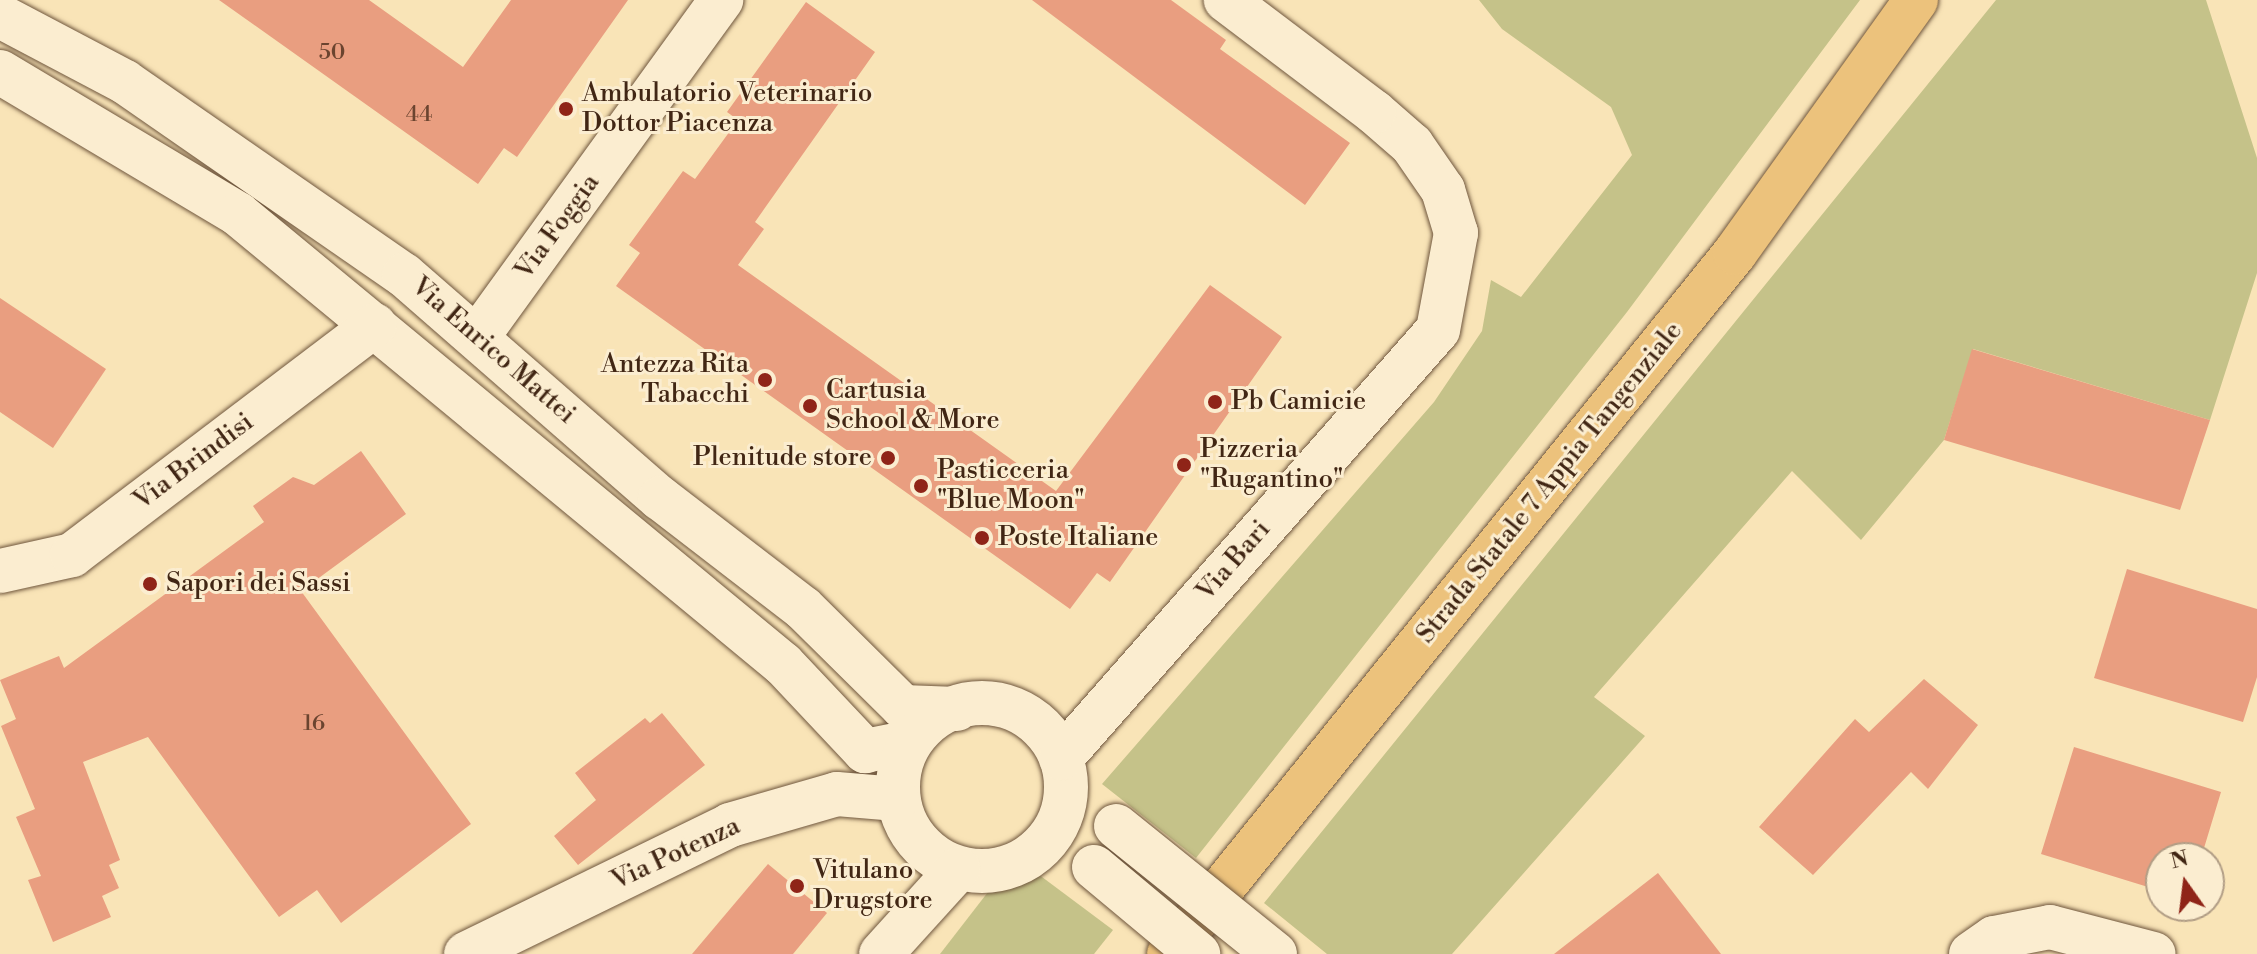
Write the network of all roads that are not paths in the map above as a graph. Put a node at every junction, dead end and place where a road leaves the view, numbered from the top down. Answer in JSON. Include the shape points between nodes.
{"nodes":[{"id":1,"x":721,"y":0,"type":"edge"},
{"id":2,"x":1226,"y":0,"type":"edge"},
{"id":3,"x":1916,"y":0,"type":"edge"},
{"id":4,"x":0,"y":16,"type":"edge"},
{"id":5,"x":0,"y":72,"type":"edge"},
{"id":6,"x":375,"y":325,"type":"junction"},
{"id":7,"x":478,"y":336,"type":"junction"},
{"id":8,"x":0,"y":571,"type":"edge"},
{"id":9,"x":957,"y":709,"type":"junction"},
{"id":10,"x":910,"y":742,"type":"junction"},
{"id":11,"x":1063,"y":766,"type":"junction"},
{"id":12,"x":897,"y":799,"type":"junction"},
{"id":13,"x":1036,"y":853,"type":"junction"},
{"id":14,"x":958,"y":869,"type":"junction"},
{"id":15,"x":466,"y":954,"type":"edge"},
{"id":16,"x":881,"y":954,"type":"edge"},
{"id":17,"x":1169,"y":954,"type":"edge"},
{"id":18,"x":1198,"y":954,"type":"edge"},
{"id":19,"x":1275,"y":954,"type":"edge"},
{"id":20,"x":1971,"y":954,"type":"edge"},
{"id":21,"x":2154,"y":954,"type":"edge"}],
"edges":[{"from":1,"to":7,"type":"street","name":"Via Foggia"},
{"from":2,"to":11,"type":"street","name":"Via Bari","via":[[1412,145],[1443,190],[1456,233],[1438,330]]},
{"from":3,"to":17,"type":"highway","name":"Strada Statale 7 Appia Tangenziale","via":[[1735,253]]},
{"from":4,"to":7,"type":"street","name":"Via Enrico Mattei","via":[[125,82],[404,275]]},
{"from":5,"to":6,"type":"street","name":"Via Enrico Mattei","via":[[238,214]]},
{"from":6,"to":8,"type":"street","name":"Via Brindisi","via":[[72,555]]},
{"from":6,"to":10,"type":"street","name":"Via Enrico Mattei","via":[[783,664],[865,751]]},
{"from":7,"to":9,"type":"street","name":"Via Enrico Mattei","via":[[660,498],[803,608],[903,707]]},
{"from":9,"to":10,"type":"street","via":[[930,721]]},
{"from":9,"to":11,"type":"street","via":[[987,703],[1016,710],[1037,723]]},
{"from":10,"to":12,"type":"street","via":[[899,770]]},
{"from":11,"to":13,"type":"street","via":[[1065,806]]},
{"from":11,"to":19,"type":"street","bridge":true,"via":[[1116,826]]},
{"from":12,"to":14,"type":"street","via":[[925,851]]},
{"from":12,"to":15,"type":"street","name":"Via Potenza","via":[[837,794],[730,825]]},
{"from":13,"to":14,"type":"street","via":[[987,872]]},
{"from":13,"to":18,"type":"street","bridge":true,"via":[[1094,867]]},
{"from":14,"to":16,"type":"street"},
{"from":20,"to":21,"type":"street","via":[[1994,938],[2050,927]]}]}
